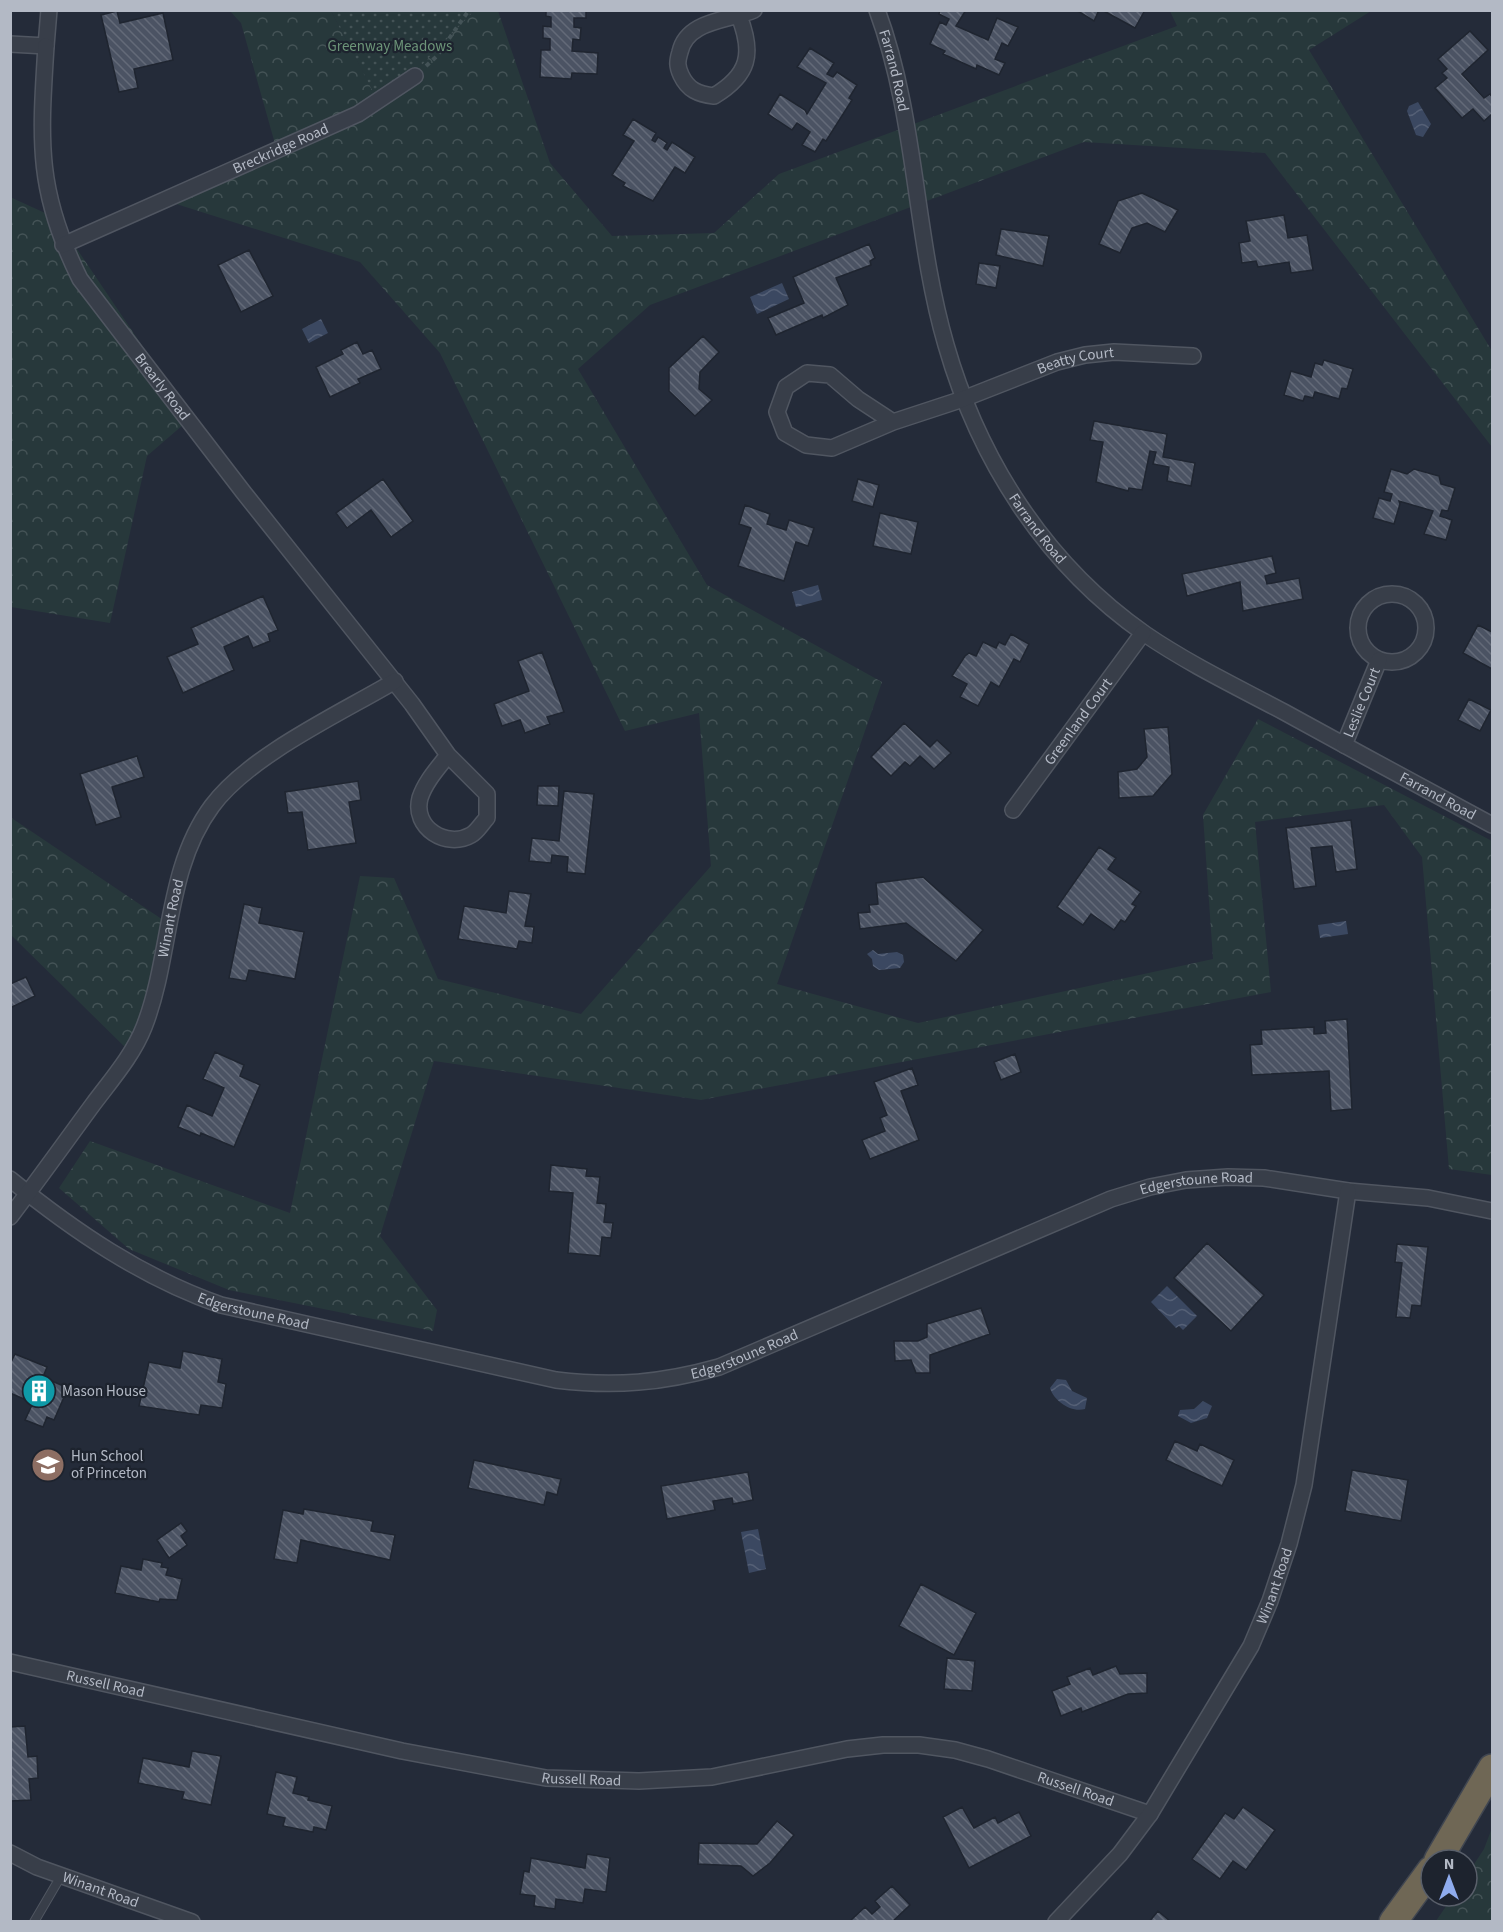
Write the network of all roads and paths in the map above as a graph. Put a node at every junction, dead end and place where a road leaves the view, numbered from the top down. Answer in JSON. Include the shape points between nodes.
{"nodes":[{"id":1,"x":49,"y":10,"type":"edge"},
{"id":2,"x":470,"y":10,"type":"edge"},
{"id":3,"x":754,"y":10,"type":"edge"},
{"id":4,"x":877,"y":10,"type":"edge"},
{"id":5,"x":739,"y":16,"type":"junction"},
{"id":6,"x":10,"y":44,"type":"edge"},
{"id":7,"x":46,"y":46,"type":"junction"},
{"id":8,"x":415,"y":76,"type":"joint"},
{"id":9,"x":63,"y":245,"type":"junction"},
{"id":10,"x":1193,"y":356,"type":"dead end"},
{"id":11,"x":963,"y":399,"type":"junction"},
{"id":12,"x":893,"y":422,"type":"junction"},
{"id":13,"x":1143,"y":633,"type":"junction"},
{"id":14,"x":1379,"y":660,"type":"junction"},
{"id":15,"x":395,"y":681,"type":"junction"},
{"id":16,"x":1344,"y":745,"type":"junction"},
{"id":17,"x":448,"y":755,"type":"junction"},
{"id":18,"x":1013,"y":810,"type":"dead end"},
{"id":19,"x":1492,"y":825,"type":"edge"},
{"id":20,"x":10,"y":1179,"type":"edge"},
{"id":21,"x":1348,"y":1191,"type":"junction"},
{"id":22,"x":28,"y":1193,"type":"junction"},
{"id":23,"x":1492,"y":1211,"type":"edge"},
{"id":24,"x":10,"y":1217,"type":"edge"},
{"id":25,"x":10,"y":1662,"type":"edge"},
{"id":26,"x":1492,"y":1768,"type":"edge"},
{"id":27,"x":1150,"y":1814,"type":"junction"},
{"id":28,"x":1445,"y":1848,"type":"edge"},
{"id":29,"x":10,"y":1853,"type":"edge"},
{"id":30,"x":61,"y":1875,"type":"junction"},
{"id":31,"x":1419,"y":1886,"type":"edge"},
{"id":32,"x":34,"y":1922,"type":"edge"},
{"id":33,"x":192,"y":1922,"type":"edge"},
{"id":34,"x":1056,"y":1922,"type":"edge"},
{"id":35,"x":1393,"y":1922,"type":"edge"}],
"edges":[{"from":1,"to":7,"type":"street","name":"Brearly Road"},
{"from":2,"to":8,"type":"path","via":[[437,56]]},
{"from":3,"to":5,"type":"street"},
{"from":4,"to":11,"type":"street","name":"Farrand Road","via":[[907,125],[945,344]]},
{"from":5,"to":5,"type":"street","via":[[693,30],[681,44],[677,66],[686,85],[699,94],[714,96],[732,86],[742,72],[748,60]]},
{"from":6,"to":7,"type":"street"},
{"from":7,"to":9,"type":"street","name":"Brearly Road","via":[[42,165],[49,205]]},
{"from":8,"to":9,"type":"street","name":"Breckridge Road","via":[[358,114]]},
{"from":9,"to":15,"type":"street","name":"Brearly Road","via":[[86,288]]},
{"from":10,"to":11,"type":"street","name":"Beatty Court","via":[[1124,352],[1085,355]]},
{"from":11,"to":12,"type":"street","name":"Beatty Court"},
{"from":11,"to":13,"type":"street","name":"Farrand Road","via":[[991,460],[1044,540],[1105,602]]},
{"from":12,"to":12,"type":"street","name":"Beatty Court","via":[[830,375],[807,373],[786,387],[777,412],[784,433],[806,445],[832,448]]},
{"from":13,"to":16,"type":"street","name":"Farrand Road"},
{"from":13,"to":18,"type":"street","name":"Greenland Court"},
{"from":14,"to":14,"type":"street","name":"Leslie Court","via":[[1401,662],[1419,650],[1425,640],[1421,608],[1402,595],[1380,596],[1362,611],[1358,633],[1362,645]]},
{"from":14,"to":16,"type":"street","name":"Leslie Court"},
{"from":15,"to":17,"type":"street","name":"Brearly Road"},
{"from":15,"to":22,"type":"street","name":"Winant Road","via":[[252,766],[211,807],[184,861],[155,998],[143,1030],[126,1060]]},
{"from":16,"to":19,"type":"street","name":"Farrand Road"},
{"from":17,"to":17,"type":"street","via":[[419,800],[422,820],[429,829],[436,837],[452,840],[472,835],[487,818],[487,794]]},
{"from":20,"to":22,"type":"street","name":"Edgerstoune Road"},
{"from":21,"to":22,"type":"street","name":"Edgerstoune Road","via":[[1264,1178],[1228,1177],[1150,1187],[1112,1199],[719,1367],[641,1384],[596,1385],[556,1380],[211,1302],[144,1274]]},
{"from":21,"to":23,"type":"street","name":"Edgerstoune Road","via":[[1428,1198]]},
{"from":21,"to":27,"type":"street","name":"Winant Road","via":[[1304,1485],[1289,1544],[1251,1646]]},
{"from":22,"to":24,"type":"street","name":"Winant Road"},
{"from":25,"to":27,"type":"street","name":"Russell Road","via":[[402,1751],[546,1778],[639,1781],[712,1777],[848,1749],[919,1745],[988,1759]]},
{"from":26,"to":28,"type":"highway"},
{"from":27,"to":34,"type":"street","name":"Winant Road","via":[[1120,1854]]},
{"from":29,"to":30,"type":"street","name":"Winant Road"},
{"from":30,"to":32,"type":"lane"},
{"from":30,"to":33,"type":"street","name":"Winant Road"},
{"from":31,"to":35,"type":"highway"}]}
